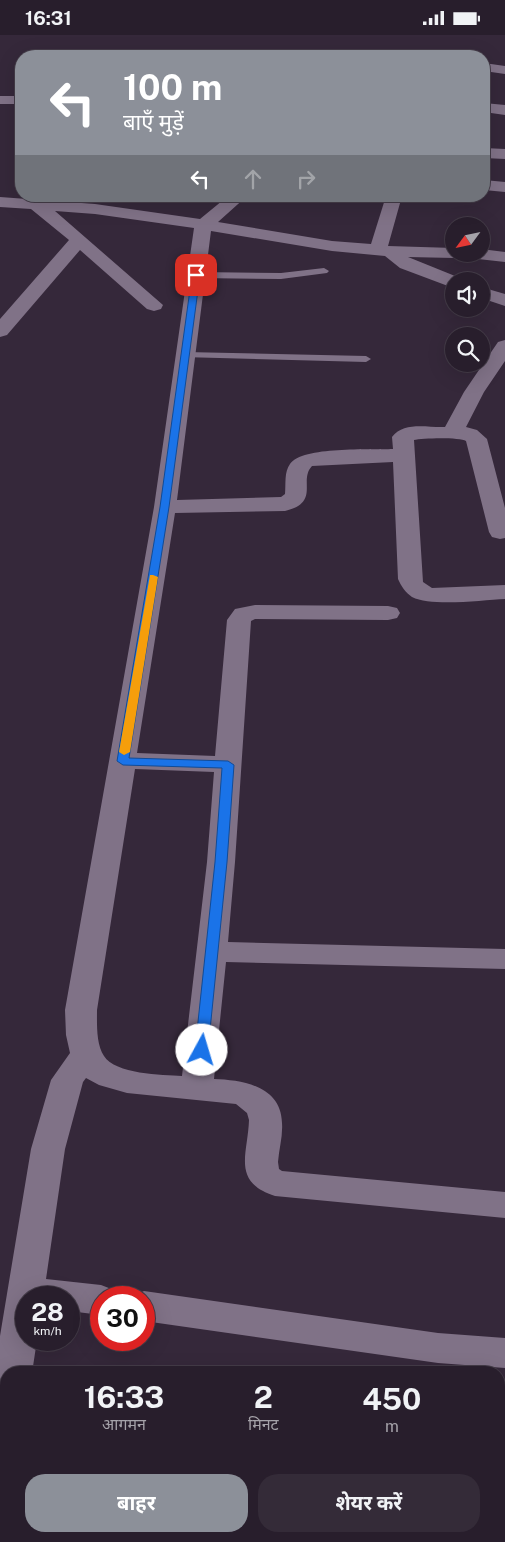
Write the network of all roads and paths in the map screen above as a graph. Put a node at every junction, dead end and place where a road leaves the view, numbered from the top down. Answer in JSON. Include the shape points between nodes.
{"nodes":[{"id":1,"x":490,"y":68,"type":"edge"},
{"id":2,"x":505,"y":71,"type":"edge"},
{"id":3,"x":0,"y":100,"type":"edge"},
{"id":4,"x":15,"y":100,"type":"edge"},
{"id":5,"x":490,"y":109,"type":"edge"},
{"id":6,"x":505,"y":110,"type":"edge"},
{"id":7,"x":490,"y":153,"type":"edge"},
{"id":8,"x":505,"y":154,"type":"edge"},
{"id":9,"x":490,"y":186,"type":"edge"},
{"id":10,"x":505,"y":187,"type":"edge"},
{"id":11,"x":0,"y":202,"type":"edge"},
{"id":12,"x":231,"y":202,"type":"edge"},
{"id":13,"x":393,"y":202,"type":"edge"},
{"id":14,"x":63,"y":205,"type":"edge"},
{"id":15,"x":203,"y":225,"type":"junction"},
{"id":16,"x":79,"y":239,"type":"junction"},
{"id":17,"x":384,"y":250,"type":"junction"},
{"id":18,"x":445,"y":253,"type":"edge"},
{"id":19,"x":490,"y":256,"type":"edge"},
{"id":20,"x":505,"y":257,"type":"edge"},
{"id":21,"x":324,"y":271,"type":"dead end"},
{"id":22,"x":196,"y":275,"type":"junction"},
{"id":23,"x":445,"y":279,"type":"edge"},
{"id":24,"x":490,"y":295,"type":"edge"},
{"id":25,"x":505,"y":299,"type":"edge"},
{"id":26,"x":154,"y":305,"type":"dead end"},
{"id":27,"x":0,"y":331,"type":"edge"},
{"id":28,"x":505,"y":346,"type":"edge"},
{"id":29,"x":185,"y":355,"type":"junction"},
{"id":30,"x":366,"y":359,"type":"dead end"},
{"id":31,"x":453,"y":431,"type":"junction"},
{"id":32,"x":404,"y":455,"type":"junction"},
{"id":33,"x":165,"y":507,"type":"junction"},
{"id":34,"x":500,"y":532,"type":"dead end"},
{"id":35,"x":505,"y":592,"type":"edge"},
{"id":36,"x":388,"y":613,"type":"dead end"},
{"id":37,"x":123,"y":761,"type":"junction"},
{"id":38,"x":228,"y":765,"type":"junction"},
{"id":39,"x":212,"y":952,"type":"junction"},
{"id":40,"x":505,"y":959,"type":"edge"},
{"id":41,"x":86,"y":1054,"type":"junction"},
{"id":42,"x":197,"y":1089,"type":"junction"},
{"id":43,"x":505,"y":1205,"type":"edge"},
{"id":44,"x":26,"y":1286,"type":"edge"},
{"id":45,"x":155,"y":1308,"type":"edge"},
{"id":46,"x":16,"y":1351,"type":"edge"},
{"id":47,"x":505,"y":1353,"type":"edge"},
{"id":48,"x":14,"y":1366,"type":"edge"}],
"edges":[{"from":1,"to":2,"type":"street"},
{"from":3,"to":4,"type":"street"},
{"from":5,"to":6,"type":"street"},
{"from":7,"to":8,"type":"street"},
{"from":9,"to":10,"type":"street"},
{"from":11,"to":14,"type":"street"},
{"from":12,"to":15,"type":"street"},
{"from":13,"to":17,"type":"street"},
{"from":14,"to":15,"type":"street"},
{"from":14,"to":16,"type":"street"},
{"from":15,"to":17,"type":"street"},
{"from":15,"to":22,"type":"street"},
{"from":16,"to":26,"type":"street"},
{"from":16,"to":27,"type":"street"},
{"from":17,"to":18,"type":"street"},
{"from":17,"to":23,"type":"street","via":[[406,264]]},
{"from":19,"to":20,"type":"street"},
{"from":21,"to":22,"type":"lane","via":[[281,276]]},
{"from":22,"to":29,"type":"street"},
{"from":24,"to":25,"type":"street"},
{"from":28,"to":31,"type":"street"},
{"from":29,"to":30,"type":"lane"},
{"from":29,"to":33,"type":"street"},
{"from":31,"to":32,"type":"street","via":[[409,434],[404,437]]},
{"from":31,"to":34,"type":"street","via":[[470,434],[476,439]]},
{"from":32,"to":33,"type":"street","via":[[303,461],[299,465],[295,497],[290,503]]},
{"from":32,"to":35,"type":"street","via":[[410,579],[414,588],[432,595]]},
{"from":33,"to":37,"type":"street"},
{"from":36,"to":38,"type":"street","via":[[255,611],[244,614],[239,620]]},
{"from":37,"to":38,"type":"street"},
{"from":37,"to":41,"type":"street","via":[[81,1010]]},
{"from":38,"to":39,"type":"street"},
{"from":39,"to":40,"type":"street"},
{"from":39,"to":42,"type":"street"},
{"from":41,"to":42,"type":"street","via":[[98,1071],[118,1080]]},
{"from":41,"to":44,"type":"street","via":[[66,1079],[48,1149]]},
{"from":42,"to":43,"type":"street","via":[[240,1092],[256,1102],[264,1112],[266,1129],[261,1165],[265,1176],[275,1183]]},
{"from":45,"to":47,"type":"street","via":[[438,1348]]},
{"from":46,"to":48,"type":"street"}]}
